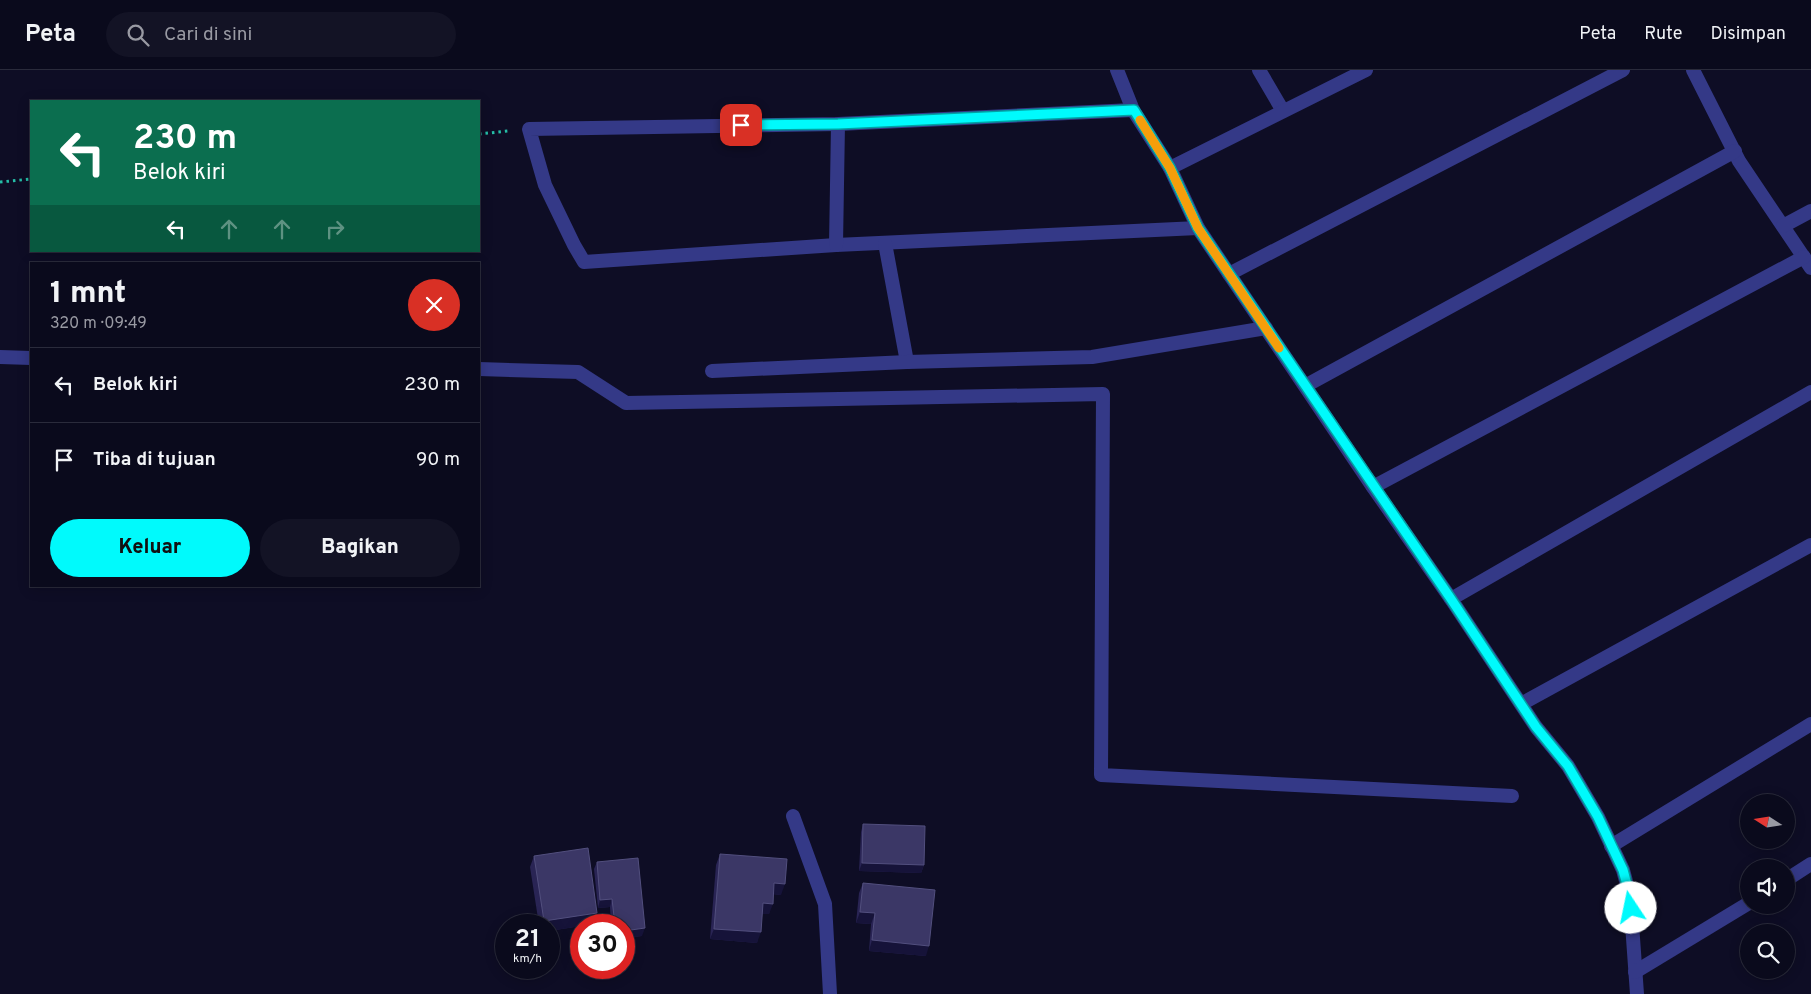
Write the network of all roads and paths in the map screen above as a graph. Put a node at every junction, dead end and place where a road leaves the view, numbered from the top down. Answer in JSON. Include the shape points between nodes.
{"nodes":[{"id":1,"x":1117,"y":70,"type":"edge"},
{"id":2,"x":1259,"y":70,"type":"edge"},
{"id":3,"x":1366,"y":70,"type":"edge"},
{"id":4,"x":1623,"y":70,"type":"edge"},
{"id":5,"x":1693,"y":70,"type":"edge"},
{"id":6,"x":1134,"y":110,"type":"junction"},
{"id":7,"x":1283,"y":112,"type":"junction"},
{"id":8,"x":838,"y":124,"type":"junction"},
{"id":9,"x":529,"y":129,"type":"junction"},
{"id":10,"x":480,"y":134,"type":"edge"},
{"id":11,"x":1735,"y":151,"type":"junction"},
{"id":12,"x":1170,"y":168,"type":"junction"},
{"id":13,"x":30,"y":179,"type":"edge"},
{"id":14,"x":0,"y":182,"type":"edge"},
{"id":15,"x":1811,"y":211,"type":"edge"},
{"id":16,"x":1782,"y":226,"type":"junction"},
{"id":17,"x":1198,"y":228,"type":"junction"},
{"id":18,"x":885,"y":243,"type":"junction"},
{"id":19,"x":836,"y":245,"type":"junction"},
{"id":20,"x":1807,"y":263,"type":"edge"},
{"id":21,"x":1229,"y":274,"type":"junction"},
{"id":22,"x":1266,"y":328,"type":"junction"},
{"id":23,"x":0,"y":357,"type":"edge"},
{"id":24,"x":30,"y":358,"type":"edge"},
{"id":25,"x":907,"y":362,"type":"junction"},
{"id":26,"x":480,"y":369,"type":"edge"},
{"id":27,"x":712,"y":371,"type":"dead end"},
{"id":28,"x":1305,"y":386,"type":"junction"},
{"id":29,"x":1811,"y":392,"type":"edge"},
{"id":30,"x":1373,"y":487,"type":"junction"},
{"id":31,"x":1811,"y":545,"type":"edge"},
{"id":32,"x":1451,"y":599,"type":"junction"},
{"id":33,"x":1520,"y":704,"type":"junction"},
{"id":34,"x":1811,"y":724,"type":"edge"},
{"id":35,"x":1512,"y":796,"type":"dead end"},
{"id":36,"x":794,"y":816,"type":"dead end"},
{"id":37,"x":1611,"y":846,"type":"junction"},
{"id":38,"x":1811,"y":864,"type":"edge"},
{"id":39,"x":1795,"y":874,"type":"edge"},
{"id":40,"x":1740,"y":908,"type":"edge"},
{"id":41,"x":1635,"y":972,"type":"junction"},
{"id":42,"x":830,"y":994,"type":"edge"},
{"id":43,"x":1637,"y":994,"type":"edge"}],
"edges":[{"from":1,"to":6,"type":"street"},
{"from":2,"to":7,"type":"street"},
{"from":3,"to":7,"type":"street"},
{"from":4,"to":21,"type":"street"},
{"from":5,"to":11,"type":"street"},
{"from":6,"to":8,"type":"street"},
{"from":6,"to":12,"type":"street"},
{"from":7,"to":12,"type":"street"},
{"from":8,"to":9,"type":"street"},
{"from":8,"to":19,"type":"street"},
{"from":9,"to":10,"type":"path"},
{"from":9,"to":19,"type":"street","via":[[545,185],[584,262]]},
{"from":11,"to":16,"type":"street"},
{"from":11,"to":28,"type":"street"},
{"from":12,"to":17,"type":"street"},
{"from":13,"to":14,"type":"path"},
{"from":15,"to":16,"type":"street"},
{"from":16,"to":20,"type":"street"},
{"from":17,"to":18,"type":"street"},
{"from":17,"to":21,"type":"street"},
{"from":18,"to":19,"type":"street"},
{"from":18,"to":25,"type":"street"},
{"from":20,"to":30,"type":"street"},
{"from":21,"to":22,"type":"street"},
{"from":22,"to":25,"type":"street","via":[[1092,357]]},
{"from":22,"to":28,"type":"street"},
{"from":23,"to":24,"type":"street"},
{"from":25,"to":27,"type":"street"},
{"from":26,"to":35,"type":"street","via":[[578,372],[626,403],[1103,394],[1101,775]]},
{"from":28,"to":30,"type":"street"},
{"from":29,"to":32,"type":"street"},
{"from":30,"to":32,"type":"street"},
{"from":31,"to":33,"type":"street"},
{"from":32,"to":33,"type":"street"},
{"from":33,"to":37,"type":"street","via":[[1568,766]]},
{"from":34,"to":37,"type":"street"},
{"from":36,"to":42,"type":"street","via":[[825,904]]},
{"from":37,"to":41,"type":"street","via":[[1623,870],[1630,896]]},
{"from":38,"to":39,"type":"street"},
{"from":40,"to":41,"type":"street"},
{"from":41,"to":43,"type":"street"}]}
